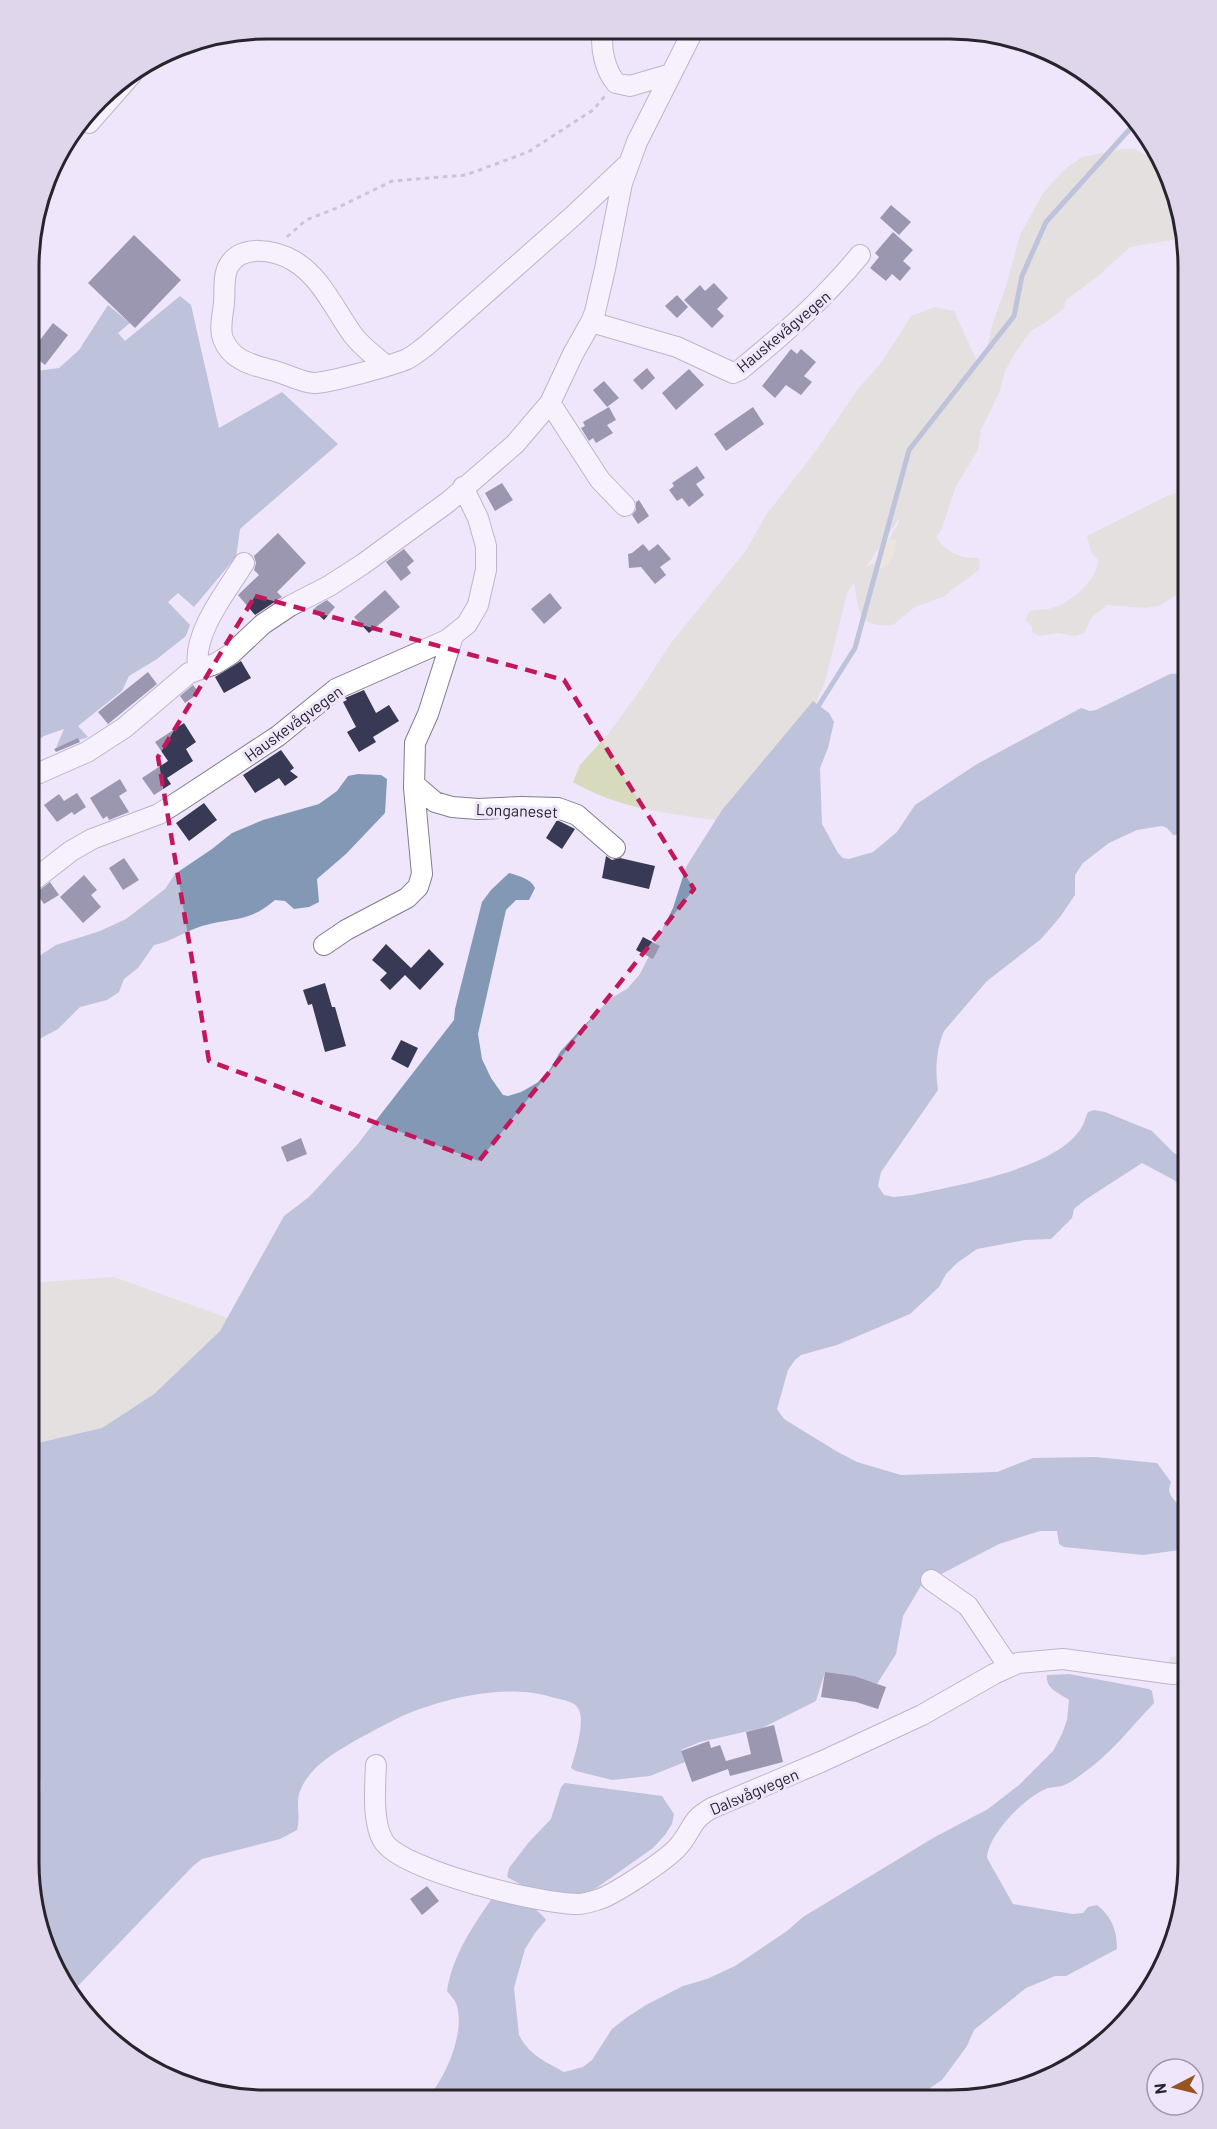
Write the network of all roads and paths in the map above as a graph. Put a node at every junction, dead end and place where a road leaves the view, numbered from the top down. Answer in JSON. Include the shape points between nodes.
{"nodes":[{"id":1,"x":602,"y":39,"type":"edge"},
{"id":2,"x":689,"y":39,"type":"edge"},
{"id":3,"x":671,"y":74,"type":"junction"},
{"id":4,"x":616,"y":84,"type":"junction"},
{"id":5,"x":629,"y":163,"type":"junction"},
{"id":6,"x":271,"y":252,"type":"junction"},
{"id":7,"x":860,"y":255,"type":"dead end"},
{"id":8,"x":591,"y":322,"type":"junction"},
{"id":9,"x":386,"y":366,"type":"junction"},
{"id":10,"x":550,"y":403,"type":"junction"},
{"id":11,"x":463,"y":487,"type":"junction"},
{"id":12,"x":625,"y":506,"type":"dead end"},
{"id":13,"x":244,"y":563,"type":"dead end"},
{"id":14,"x":453,"y":636,"type":"junction"},
{"id":15,"x":202,"y":669,"type":"junction"},
{"id":16,"x":39,"y":773,"type":"edge"},
{"id":17,"x":414,"y":784,"type":"junction"},
{"id":18,"x":615,"y":848,"type":"dead end"},
{"id":19,"x":39,"y":876,"type":"edge"},
{"id":20,"x":324,"y":945,"type":"dead end"},
{"id":21,"x":931,"y":1580,"type":"dead end"},
{"id":22,"x":1009,"y":1667,"type":"junction"},
{"id":23,"x":1178,"y":1674,"type":"edge"},
{"id":24,"x":376,"y":1765,"type":"dead end"}],
"edges":[{"from":1,"to":4,"type":"street","via":[[608,74]]},
{"from":2,"to":3,"type":"street"},
{"from":3,"to":4,"type":"street","via":[[630,86]]},
{"from":3,"to":5,"type":"street"},
{"from":4,"to":6,"type":"path","via":[[593,110],[528,152],[466,175],[392,181],[306,220]]},
{"from":5,"to":8,"type":"street"},
{"from":5,"to":9,"type":"street","via":[[426,346],[407,359]]},
{"from":6,"to":9,"type":"street","via":[[292,260],[313,275],[354,336]]},
{"from":6,"to":9,"type":"street","via":[[258,250],[239,256],[228,267],[223,339],[236,357],[290,378],[316,383]]},
{"from":7,"to":8,"type":"street","name":"Hauskevågvegen","via":[[802,318],[733,373],[677,347]]},
{"from":8,"to":10,"type":"street"},
{"from":10,"to":11,"type":"street","via":[[515,444]]},
{"from":10,"to":12,"type":"street","via":[[600,480]]},
{"from":11,"to":14,"type":"street","name":"Hauskevågvegen","via":[[486,546],[486,570],[478,605],[467,624]]},
{"from":11,"to":15,"type":"street","via":[[363,564],[290,606],[263,624],[231,654]]},
{"from":13,"to":15,"type":"street","via":[[199,640],[197,658]]},
{"from":14,"to":17,"type":"street","via":[[415,743]]},
{"from":14,"to":19,"type":"street","name":"Hauskevågvegen","via":[[336,689],[278,736],[159,814],[92,839]]},
{"from":15,"to":16,"type":"street","via":[[189,673],[124,728],[87,752]]},
{"from":17,"to":18,"type":"street","name":"Longaneset","via":[[435,802],[452,807],[558,808],[577,815]]},
{"from":17,"to":20,"type":"street","via":[[422,874],[418,887],[407,898]]},
{"from":21,"to":22,"type":"street","via":[[968,1606]]},
{"from":22,"to":23,"type":"street","name":"Dalsvågvegen","via":[[1032,1660],[1063,1659]]},
{"from":22,"to":24,"type":"street","name":"Dalsvågvegen","via":[[922,1715],[705,1812],[695,1819],[674,1851],[602,1898],[579,1904],[471,1884],[393,1851],[379,1832]]}]}
